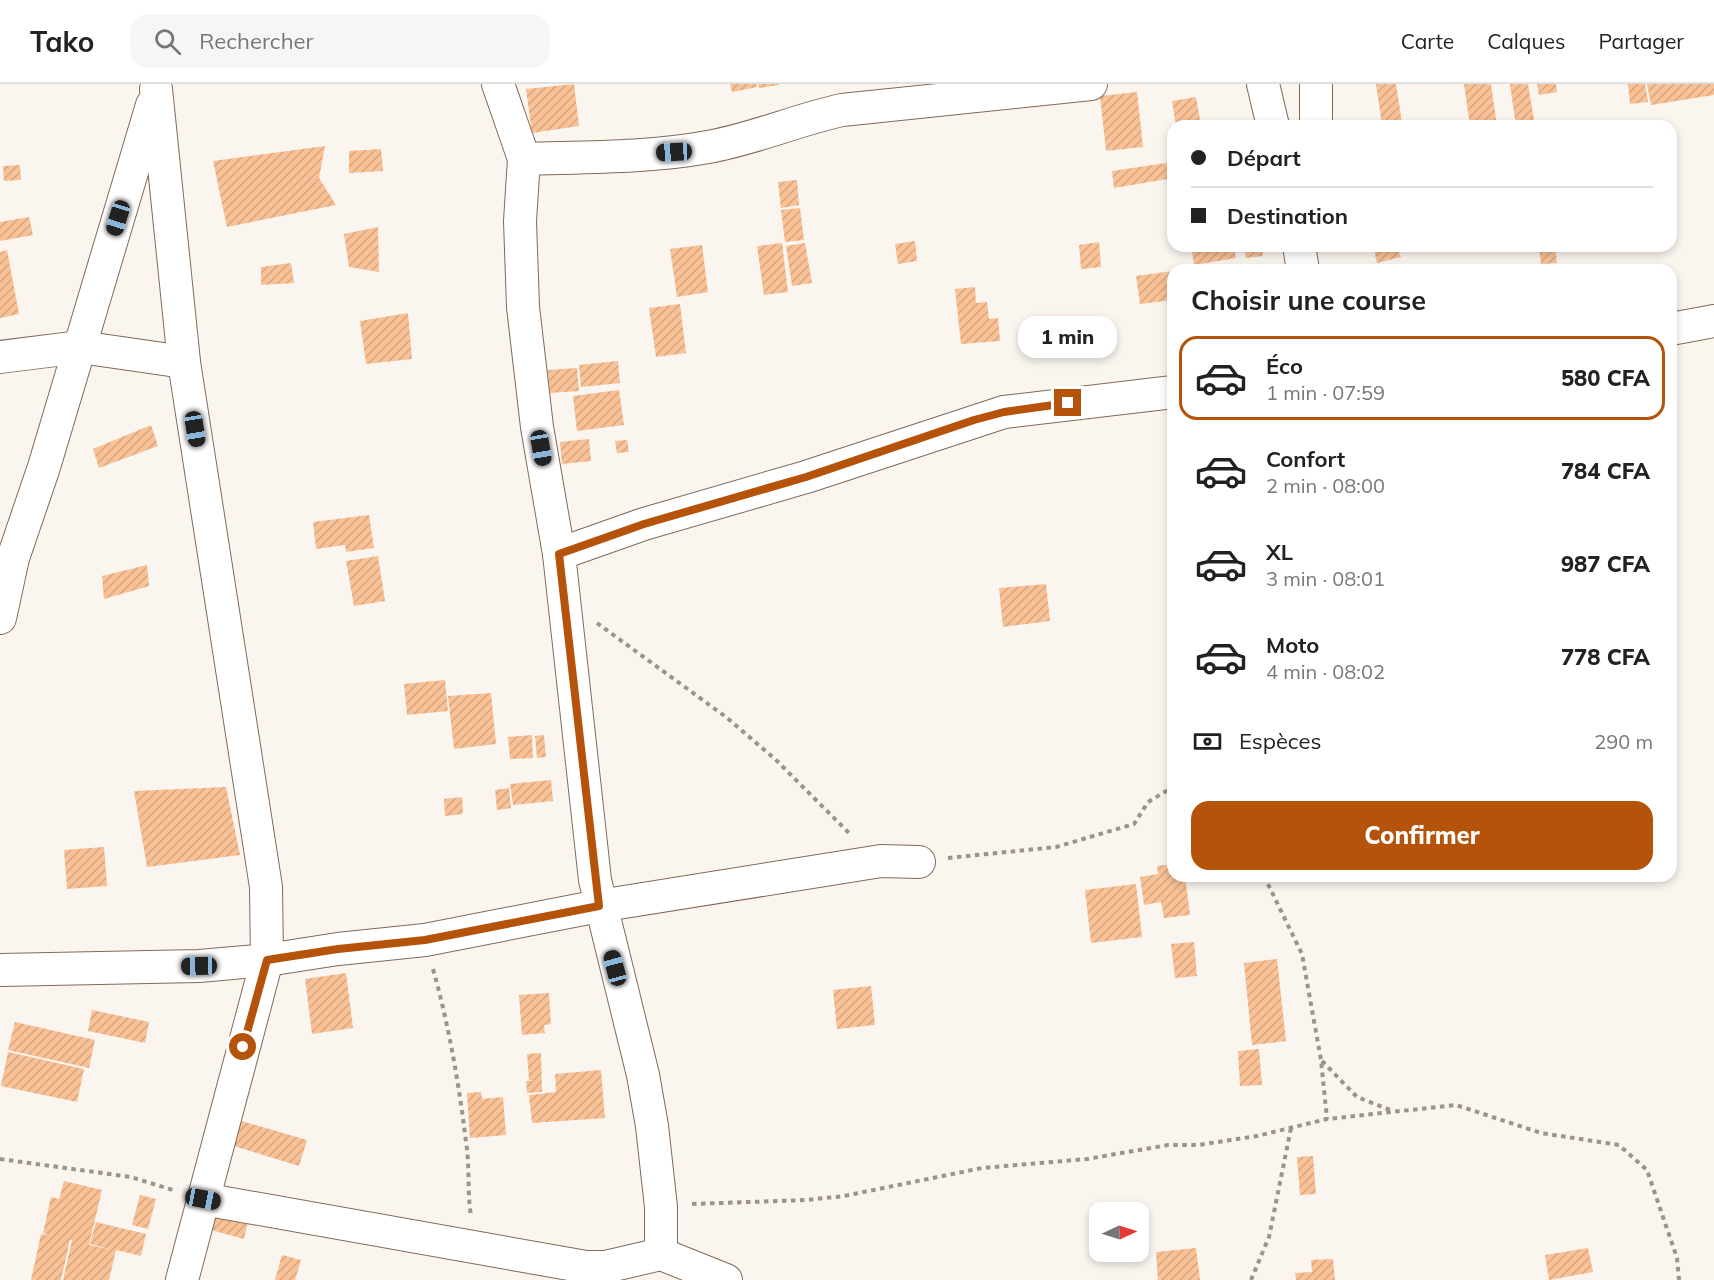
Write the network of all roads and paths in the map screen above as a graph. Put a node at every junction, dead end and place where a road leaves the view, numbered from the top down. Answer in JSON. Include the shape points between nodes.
{"nodes":[{"id":1,"x":498,"y":84,"type":"edge"},
{"id":2,"x":1091,"y":84,"type":"edge"},
{"id":3,"x":1263,"y":84,"type":"edge"},
{"id":4,"x":1316,"y":84,"type":"edge"},
{"id":5,"x":157,"y":87,"type":"edge"},
{"id":6,"x":1272,"y":120,"type":"edge"},
{"id":7,"x":1316,"y":120,"type":"edge"},
{"id":8,"x":524,"y":159,"type":"junction"},
{"id":9,"x":1714,"y":321,"type":"edge"},
{"id":10,"x":1677,"y":328,"type":"edge"},
{"id":11,"x":80,"y":347,"type":"junction"},
{"id":12,"x":0,"y":357,"type":"edge"},
{"id":13,"x":184,"y":362,"type":"junction"},
{"id":14,"x":1167,"y":393,"type":"edge"},
{"id":15,"x":559,"y":554,"type":"junction"},
{"id":16,"x":564,"y":601,"type":"junction"},
{"id":17,"x":0,"y":618,"type":"edge"},
{"id":18,"x":1167,"y":791,"type":"edge"},
{"id":19,"x":881,"y":861,"type":"junction"},
{"id":20,"x":919,"y":861,"type":"joint"},
{"id":21,"x":1267,"y":882,"type":"edge"},
{"id":22,"x":599,"y":906,"type":"junction"},
{"id":23,"x":425,"y":940,"type":"junction"},
{"id":24,"x":267,"y":960,"type":"junction"},
{"id":25,"x":0,"y":970,"type":"edge"},
{"id":26,"x":1322,"y":1060,"type":"junction"},
{"id":27,"x":1394,"y":1112,"type":"junction"},
{"id":28,"x":1327,"y":1119,"type":"junction"},
{"id":29,"x":1291,"y":1128,"type":"junction"},
{"id":30,"x":0,"y":1159,"type":"edge"},
{"id":31,"x":203,"y":1199,"type":"junction"},
{"id":32,"x":661,"y":1207,"type":"junction"},
{"id":33,"x":480,"y":1248,"type":"junction"},
{"id":34,"x":661,"y":1254,"type":"junction"},
{"id":35,"x":182,"y":1280,"type":"edge"},
{"id":36,"x":726,"y":1280,"type":"edge"},
{"id":37,"x":1251,"y":1280,"type":"edge"},
{"id":38,"x":1679,"y":1280,"type":"edge"}],
"edges":[{"from":1,"to":8,"type":"street"},
{"from":2,"to":8,"type":"street","via":[[842,110],[753,136],[674,152]]},
{"from":3,"to":6,"type":"street"},
{"from":4,"to":7,"type":"street"},
{"from":5,"to":11,"type":"street"},
{"from":5,"to":13,"type":"street"},
{"from":8,"to":15,"type":"street","via":[[520,221],[523,307],[537,427]]},
{"from":9,"to":10,"type":"street"},
{"from":11,"to":12,"type":"street"},
{"from":11,"to":13,"type":"street"},
{"from":11,"to":17,"type":"street","via":[[13,558]]},
{"from":13,"to":24,"type":"street","via":[[266,887]]},
{"from":14,"to":15,"type":"street","via":[[1004,412]]},
{"from":15,"to":16,"type":"street"},
{"from":16,"to":19,"type":"path","via":[[726,717]]},
{"from":16,"to":22,"type":"street"},
{"from":18,"to":20,"type":"path","via":[[1148,802],[1134,824],[1056,847]]},
{"from":19,"to":20,"type":"street"},
{"from":19,"to":22,"type":"street"},
{"from":21,"to":26,"type":"path","via":[[1302,954]]},
{"from":22,"to":23,"type":"street"},
{"from":22,"to":32,"type":"street","via":[[643,1075]]},
{"from":23,"to":24,"type":"street"},
{"from":23,"to":33,"type":"path","via":[[453,1053],[467,1145],[468,1193]]},
{"from":24,"to":25,"type":"street","via":[[199,966]]},
{"from":24,"to":31,"type":"street"},
{"from":26,"to":27,"type":"path","via":[[1356,1097]]},
{"from":26,"to":28,"type":"path"},
{"from":27,"to":28,"type":"path"},
{"from":27,"to":38,"type":"path","via":[[1456,1105],[1541,1133],[1619,1145],[1647,1170],[1677,1258]]},
{"from":28,"to":29,"type":"path"},
{"from":29,"to":32,"type":"path","via":[[1198,1145],[1168,1145],[1087,1159],[982,1168],[844,1196]]},
{"from":29,"to":37,"type":"path","via":[[1269,1237]]},
{"from":30,"to":31,"type":"path","via":[[131,1177]]},
{"from":31,"to":33,"type":"street"},
{"from":31,"to":35,"type":"street"},
{"from":32,"to":34,"type":"street"},
{"from":33,"to":34,"type":"street","via":[[586,1267],[605,1267]]},
{"from":34,"to":36,"type":"street"}]}
